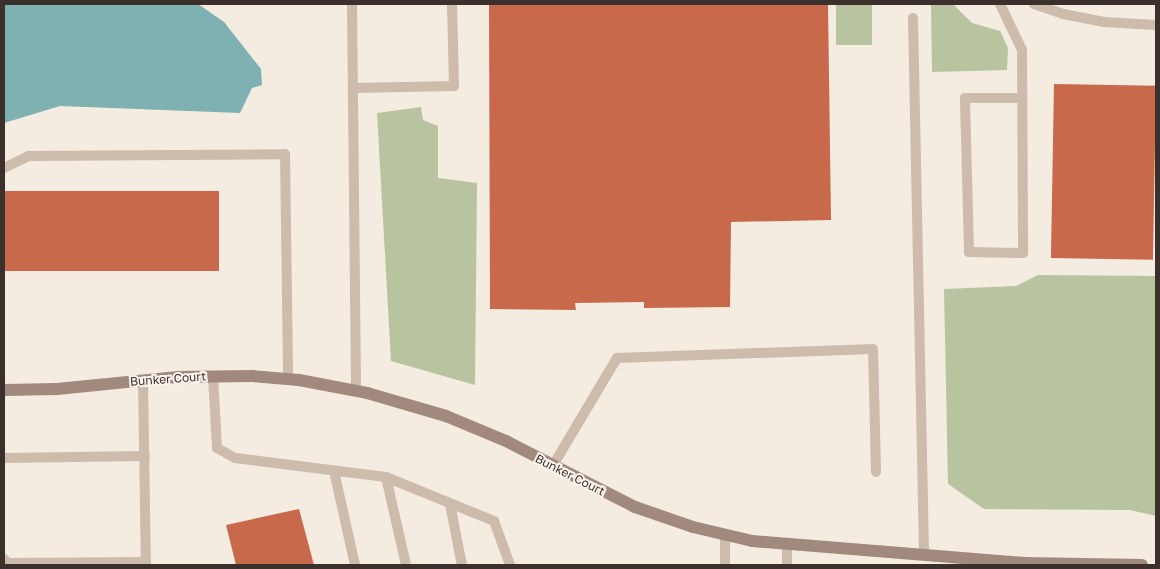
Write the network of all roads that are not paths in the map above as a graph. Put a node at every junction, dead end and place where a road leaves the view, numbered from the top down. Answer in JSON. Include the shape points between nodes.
{"nodes":[{"id":1,"x":352,"y":4,"type":"edge"},
{"id":2,"x":452,"y":4,"type":"edge"},
{"id":3,"x":1000,"y":4,"type":"edge"},
{"id":4,"x":1034,"y":4,"type":"edge"},
{"id":5,"x":913,"y":18,"type":"dead end"},
{"id":6,"x":1156,"y":25,"type":"edge"},
{"id":7,"x":353,"y":88,"type":"junction"},
{"id":8,"x":1022,"y":98,"type":"junction"},
{"id":9,"x":4,"y":168,"type":"edge"},
{"id":10,"x":213,"y":376,"type":"junction"},
{"id":11,"x":144,"y":380,"type":"junction"},
{"id":12,"x":288,"y":380,"type":"junction"},
{"id":13,"x":4,"y":390,"type":"edge"},
{"id":14,"x":356,"y":391,"type":"junction"},
{"id":15,"x":145,"y":456,"type":"junction"},
{"id":16,"x":4,"y":458,"type":"edge"},
{"id":17,"x":552,"y":467,"type":"junction"},
{"id":18,"x":334,"y":471,"type":"junction"},
{"id":19,"x":876,"y":472,"type":"dead end"},
{"id":20,"x":386,"y":477,"type":"junction"},
{"id":21,"x":450,"y":504,"type":"junction"},
{"id":22,"x":726,"y":535,"type":"junction"},
{"id":23,"x":787,"y":546,"type":"junction"},
{"id":24,"x":924,"y":553,"type":"junction"},
{"id":25,"x":4,"y":558,"type":"edge"},
{"id":26,"x":146,"y":564,"type":"edge"},
{"id":27,"x":1026,"y":564,"type":"edge"},
{"id":28,"x":355,"y":565,"type":"edge"},
{"id":29,"x":406,"y":565,"type":"edge"},
{"id":30,"x":462,"y":565,"type":"edge"},
{"id":31,"x":510,"y":565,"type":"edge"},
{"id":32,"x":725,"y":565,"type":"edge"},
{"id":33,"x":787,"y":565,"type":"edge"},
{"id":34,"x":1141,"y":565,"type":"edge"}],
"edges":[{"from":1,"to":7,"type":"lane"},
{"from":2,"to":7,"type":"lane","via":[[454,86]]},
{"from":3,"to":8,"type":"lane","via":[[1022,50]]},
{"from":4,"to":6,"type":"lane","via":[[1062,14],[1104,22]]},
{"from":5,"to":24,"type":"lane"},
{"from":7,"to":14,"type":"lane"},
{"from":8,"to":8,"type":"lane","via":[[1023,252],[969,252],[965,98]]},
{"from":9,"to":12,"type":"lane","via":[[29,156],[286,154]]},
{"from":10,"to":11,"type":"street","name":"Bunker Court"},
{"from":10,"to":12,"type":"street","name":"Bunker Court"},
{"from":10,"to":18,"type":"lane","via":[[217,448],[235,458]]},
{"from":11,"to":13,"type":"street","name":"Bunker Court","via":[[57,389]]},
{"from":11,"to":15,"type":"lane"},
{"from":12,"to":14,"type":"street","name":"Bunker Court"},
{"from":14,"to":17,"type":"street","name":"Bunker Court","via":[[446,416],[506,441]]},
{"from":15,"to":16,"type":"lane"},
{"from":15,"to":26,"type":"lane"},
{"from":17,"to":19,"type":"lane","via":[[617,358],[873,349]]},
{"from":17,"to":22,"type":"street","name":"Bunker Court","via":[[635,507]]},
{"from":18,"to":20,"type":"lane"},
{"from":18,"to":28,"type":"lane"},
{"from":20,"to":21,"type":"lane"},
{"from":20,"to":29,"type":"lane"},
{"from":21,"to":30,"type":"lane"},
{"from":21,"to":31,"type":"lane","via":[[494,521],[505,543]]},
{"from":22,"to":23,"type":"street","name":"Bunker Court"},
{"from":22,"to":32,"type":"lane"},
{"from":23,"to":24,"type":"street","name":"Bunker Court"},
{"from":23,"to":33,"type":"lane"},
{"from":24,"to":27,"type":"street","name":"Bunker Court"},
{"from":25,"to":26,"type":"lane","via":[[8,563]]},
{"from":27,"to":34,"type":"street","name":"Bunker Court"}]}
